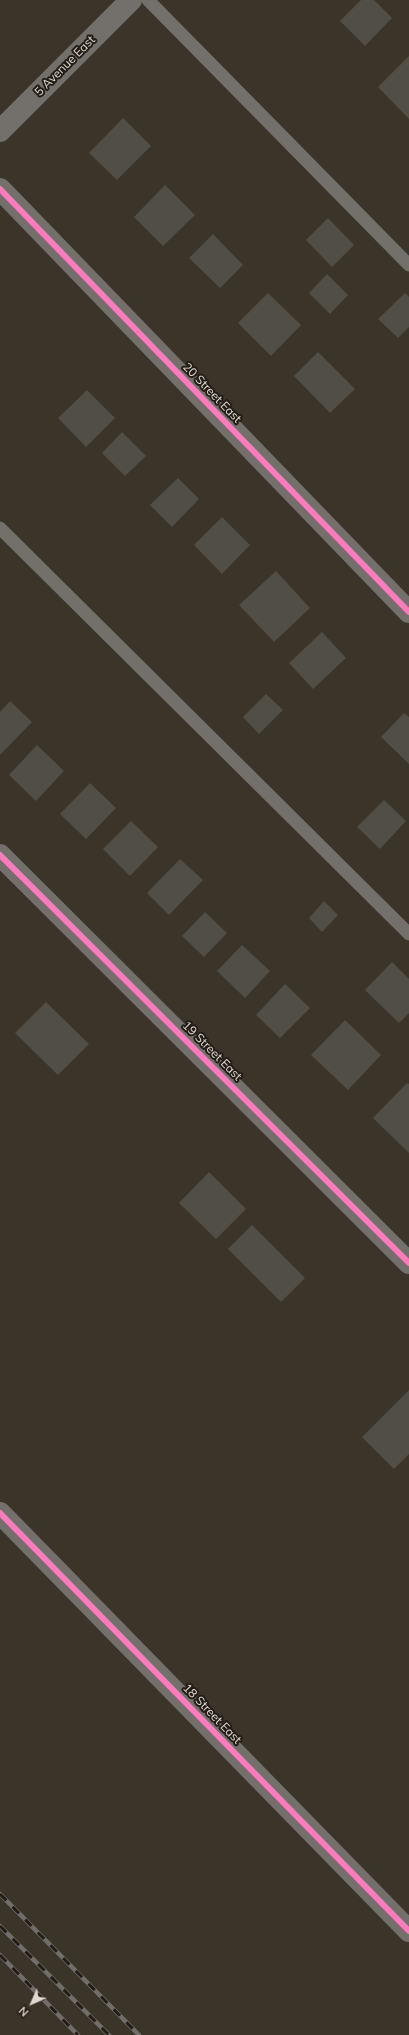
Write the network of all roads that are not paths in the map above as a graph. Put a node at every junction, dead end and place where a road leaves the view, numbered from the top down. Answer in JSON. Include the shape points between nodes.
{"nodes":[{"id":1,"x":131,"y":0,"type":"edge"},
{"id":2,"x":148,"y":0,"type":"edge"},
{"id":3,"x":0,"y":131,"type":"edge"},
{"id":4,"x":0,"y":190,"type":"edge"},
{"id":5,"x":409,"y":265,"type":"edge"},
{"id":6,"x":0,"y":528,"type":"edge"},
{"id":7,"x":409,"y":612,"type":"edge"},
{"id":8,"x":0,"y":855,"type":"edge"},
{"id":9,"x":409,"y":934,"type":"edge"},
{"id":10,"x":405,"y":1251,"type":"edge"},
{"id":11,"x":0,"y":1513,"type":"edge"},
{"id":12,"x":409,"y":1931,"type":"edge"}],
"edges":[{"from":1,"to":3,"type":"street","name":"5 Avenue East"},
{"from":2,"to":5,"type":"lane"},
{"from":4,"to":7,"type":"street","name":"20 Street East"},
{"from":6,"to":9,"type":"lane"},
{"from":8,"to":10,"type":"street","name":"19 Street East"},
{"from":11,"to":12,"type":"street","name":"18 Street East"}]}
